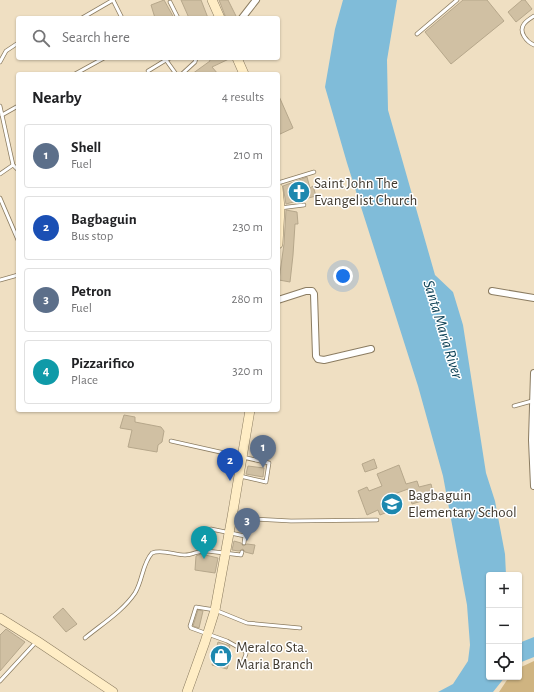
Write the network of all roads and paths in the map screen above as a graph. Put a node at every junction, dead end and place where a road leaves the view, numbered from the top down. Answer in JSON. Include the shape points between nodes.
{"nodes":[{"id":1,"x":113,"y":0,"type":"edge"},
{"id":2,"x":212,"y":0,"type":"edge"},
{"id":3,"x":256,"y":0,"type":"edge"},
{"id":4,"x":457,"y":0,"type":"edge"},
{"id":5,"x":170,"y":2,"type":"dead end"},
{"id":6,"x":85,"y":16,"type":"edge"},
{"id":7,"x":121,"y":16,"type":"edge"},
{"id":8,"x":177,"y":16,"type":"edge"},
{"id":9,"x":219,"y":16,"type":"edge"},
{"id":10,"x":244,"y":16,"type":"edge"},
{"id":11,"x":534,"y":16,"type":"edge"},
{"id":12,"x":417,"y":34,"type":"dead end"},
{"id":13,"x":16,"y":44,"type":"edge"},
{"id":14,"x":534,"y":45,"type":"edge"},
{"id":15,"x":100,"y":60,"type":"edge"},
{"id":16,"x":166,"y":60,"type":"edge"},
{"id":17,"x":169,"y":60,"type":"edge"},
{"id":18,"x":196,"y":60,"type":"edge"},
{"id":19,"x":238,"y":60,"type":"edge"},
{"id":20,"x":0,"y":62,"type":"edge"},
{"id":21,"x":148,"y":71,"type":"dead end"},
{"id":22,"x":79,"y":72,"type":"edge"},
{"id":23,"x":175,"y":72,"type":"edge"},
{"id":24,"x":184,"y":72,"type":"edge"},
{"id":25,"x":243,"y":72,"type":"edge"},
{"id":26,"x":0,"y":106,"type":"edge"},
{"id":27,"x":16,"y":107,"type":"edge"},
{"id":28,"x":2,"y":115,"type":"junction"},
{"id":29,"x":13,"y":165,"type":"junction"},
{"id":30,"x":16,"y":168,"type":"edge"},
{"id":31,"x":314,"y":172,"type":"dead end"},
{"id":32,"x":0,"y":174,"type":"edge"},
{"id":33,"x":280,"y":182,"type":"edge"},
{"id":34,"x":0,"y":198,"type":"edge"},
{"id":35,"x":304,"y":205,"type":"dead end"},
{"id":36,"x":280,"y":208,"type":"joint"},
{"id":37,"x":280,"y":229,"type":"edge"},
{"id":38,"x":16,"y":235,"type":"edge"},
{"id":39,"x":16,"y":276,"type":"edge"},
{"id":40,"x":0,"y":280,"type":"edge"},
{"id":41,"x":492,"y":291,"type":"dead end"},
{"id":42,"x":534,"y":298,"type":"edge"},
{"id":43,"x":280,"y":299,"type":"edge"},
{"id":44,"x":371,"y":349,"type":"dead end"},
{"id":45,"x":534,"y":373,"type":"edge"},
{"id":46,"x":533,"y":401,"type":"edge"},
{"id":47,"x":514,"y":406,"type":"dead end"},
{"id":48,"x":250,"y":412,"type":"edge"},
{"id":49,"x":172,"y":441,"type":"dead end"},
{"id":50,"x":533,"y":444,"type":"edge"},
{"id":51,"x":242,"y":457,"type":"junction"},
{"id":52,"x":239,"y":476,"type":"junction"},
{"id":53,"x":534,"y":486,"type":"edge"},
{"id":54,"x":232,"y":517,"type":"junction"},
{"id":55,"x":377,"y":520,"type":"dead end"},
{"id":56,"x":229,"y":533,"type":"junction"},
{"id":57,"x":210,"y":538,"type":"dead end"},
{"id":58,"x":244,"y":543,"type":"dead end"},
{"id":59,"x":208,"y":546,"type":"dead end"},
{"id":60,"x":207,"y":551,"type":"junction"},
{"id":61,"x":242,"y":552,"type":"dead end"},
{"id":62,"x":226,"y":553,"type":"junction"},
{"id":63,"x":215,"y":610,"type":"junction"},
{"id":64,"x":1,"y":620,"type":"edge"},
{"id":65,"x":300,"y":628,"type":"dead end"},
{"id":66,"x":208,"y":634,"type":"junction"},
{"id":67,"x":84,"y":638,"type":"dead end"},
{"id":68,"x":37,"y":641,"type":"junction"},
{"id":69,"x":243,"y":662,"type":"dead end"},
{"id":70,"x":0,"y":682,"type":"edge"},
{"id":71,"x":114,"y":692,"type":"edge"},
{"id":72,"x":187,"y":692,"type":"edge"}],
"edges":[{"from":1,"to":6,"type":"lane"},
{"from":1,"to":7,"type":"lane"},
{"from":2,"to":9,"type":"main road"},
{"from":3,"to":10,"type":"street"},
{"from":4,"to":12,"type":"lane"},
{"from":5,"to":8,"type":"lane"},
{"from":11,"to":14,"type":"lane","via":[[522,29],[522,34]]},
{"from":13,"to":20,"type":"lane","via":[[6,51]]},
{"from":15,"to":22,"type":"lane"},
{"from":16,"to":21,"type":"lane"},
{"from":17,"to":23,"type":"lane"},
{"from":18,"to":24,"type":"lane"},
{"from":19,"to":25,"type":"main road"},
{"from":26,"to":28,"type":"lane"},
{"from":27,"to":28,"type":"lane"},
{"from":28,"to":29,"type":"lane"},
{"from":29,"to":30,"type":"lane"},
{"from":29,"to":32,"type":"lane"},
{"from":31,"to":33,"type":"lane"},
{"from":34,"to":38,"type":"lane"},
{"from":35,"to":36,"type":"lane"},
{"from":36,"to":37,"type":"main road"},
{"from":39,"to":40,"type":"lane"},
{"from":41,"to":42,"type":"street"},
{"from":43,"to":44,"type":"street","via":[[306,291],[312,291],[314,294],[318,358],[324,360]]},
{"from":45,"to":46,"type":"street"},
{"from":46,"to":47,"type":"lane"},
{"from":46,"to":50,"type":"street"},
{"from":48,"to":51,"type":"main road"},
{"from":49,"to":51,"type":"lane"},
{"from":50,"to":53,"type":"street"},
{"from":51,"to":52,"type":"main road"},
{"from":51,"to":52,"type":"lane","via":[[269,463],[266,482]]},
{"from":52,"to":54,"type":"main road"},
{"from":54,"to":55,"type":"lane","via":[[291,521]]},
{"from":54,"to":56,"type":"main road"},
{"from":56,"to":57,"type":"lane","via":[[211,529]]},
{"from":56,"to":58,"type":"lane","via":[[245,536]]},
{"from":56,"to":62,"type":"main road"},
{"from":59,"to":60,"type":"lane"},
{"from":60,"to":62,"type":"lane"},
{"from":60,"to":67,"type":"lane","via":[[186,555],[152,553],[137,589],[130,599]]},
{"from":61,"to":62,"type":"lane","via":[[241,555]]},
{"from":62,"to":63,"type":"main road"},
{"from":63,"to":65,"type":"lane","via":[[247,623]]},
{"from":63,"to":66,"type":"main road"},
{"from":63,"to":66,"type":"lane","via":[[198,606],[194,609],[190,626],[192,630]]},
{"from":64,"to":68,"type":"main road"},
{"from":66,"to":69,"type":"lane","via":[[245,651]]},
{"from":66,"to":72,"type":"main road"},
{"from":68,"to":70,"type":"lane"},
{"from":68,"to":71,"type":"main road"}]}
